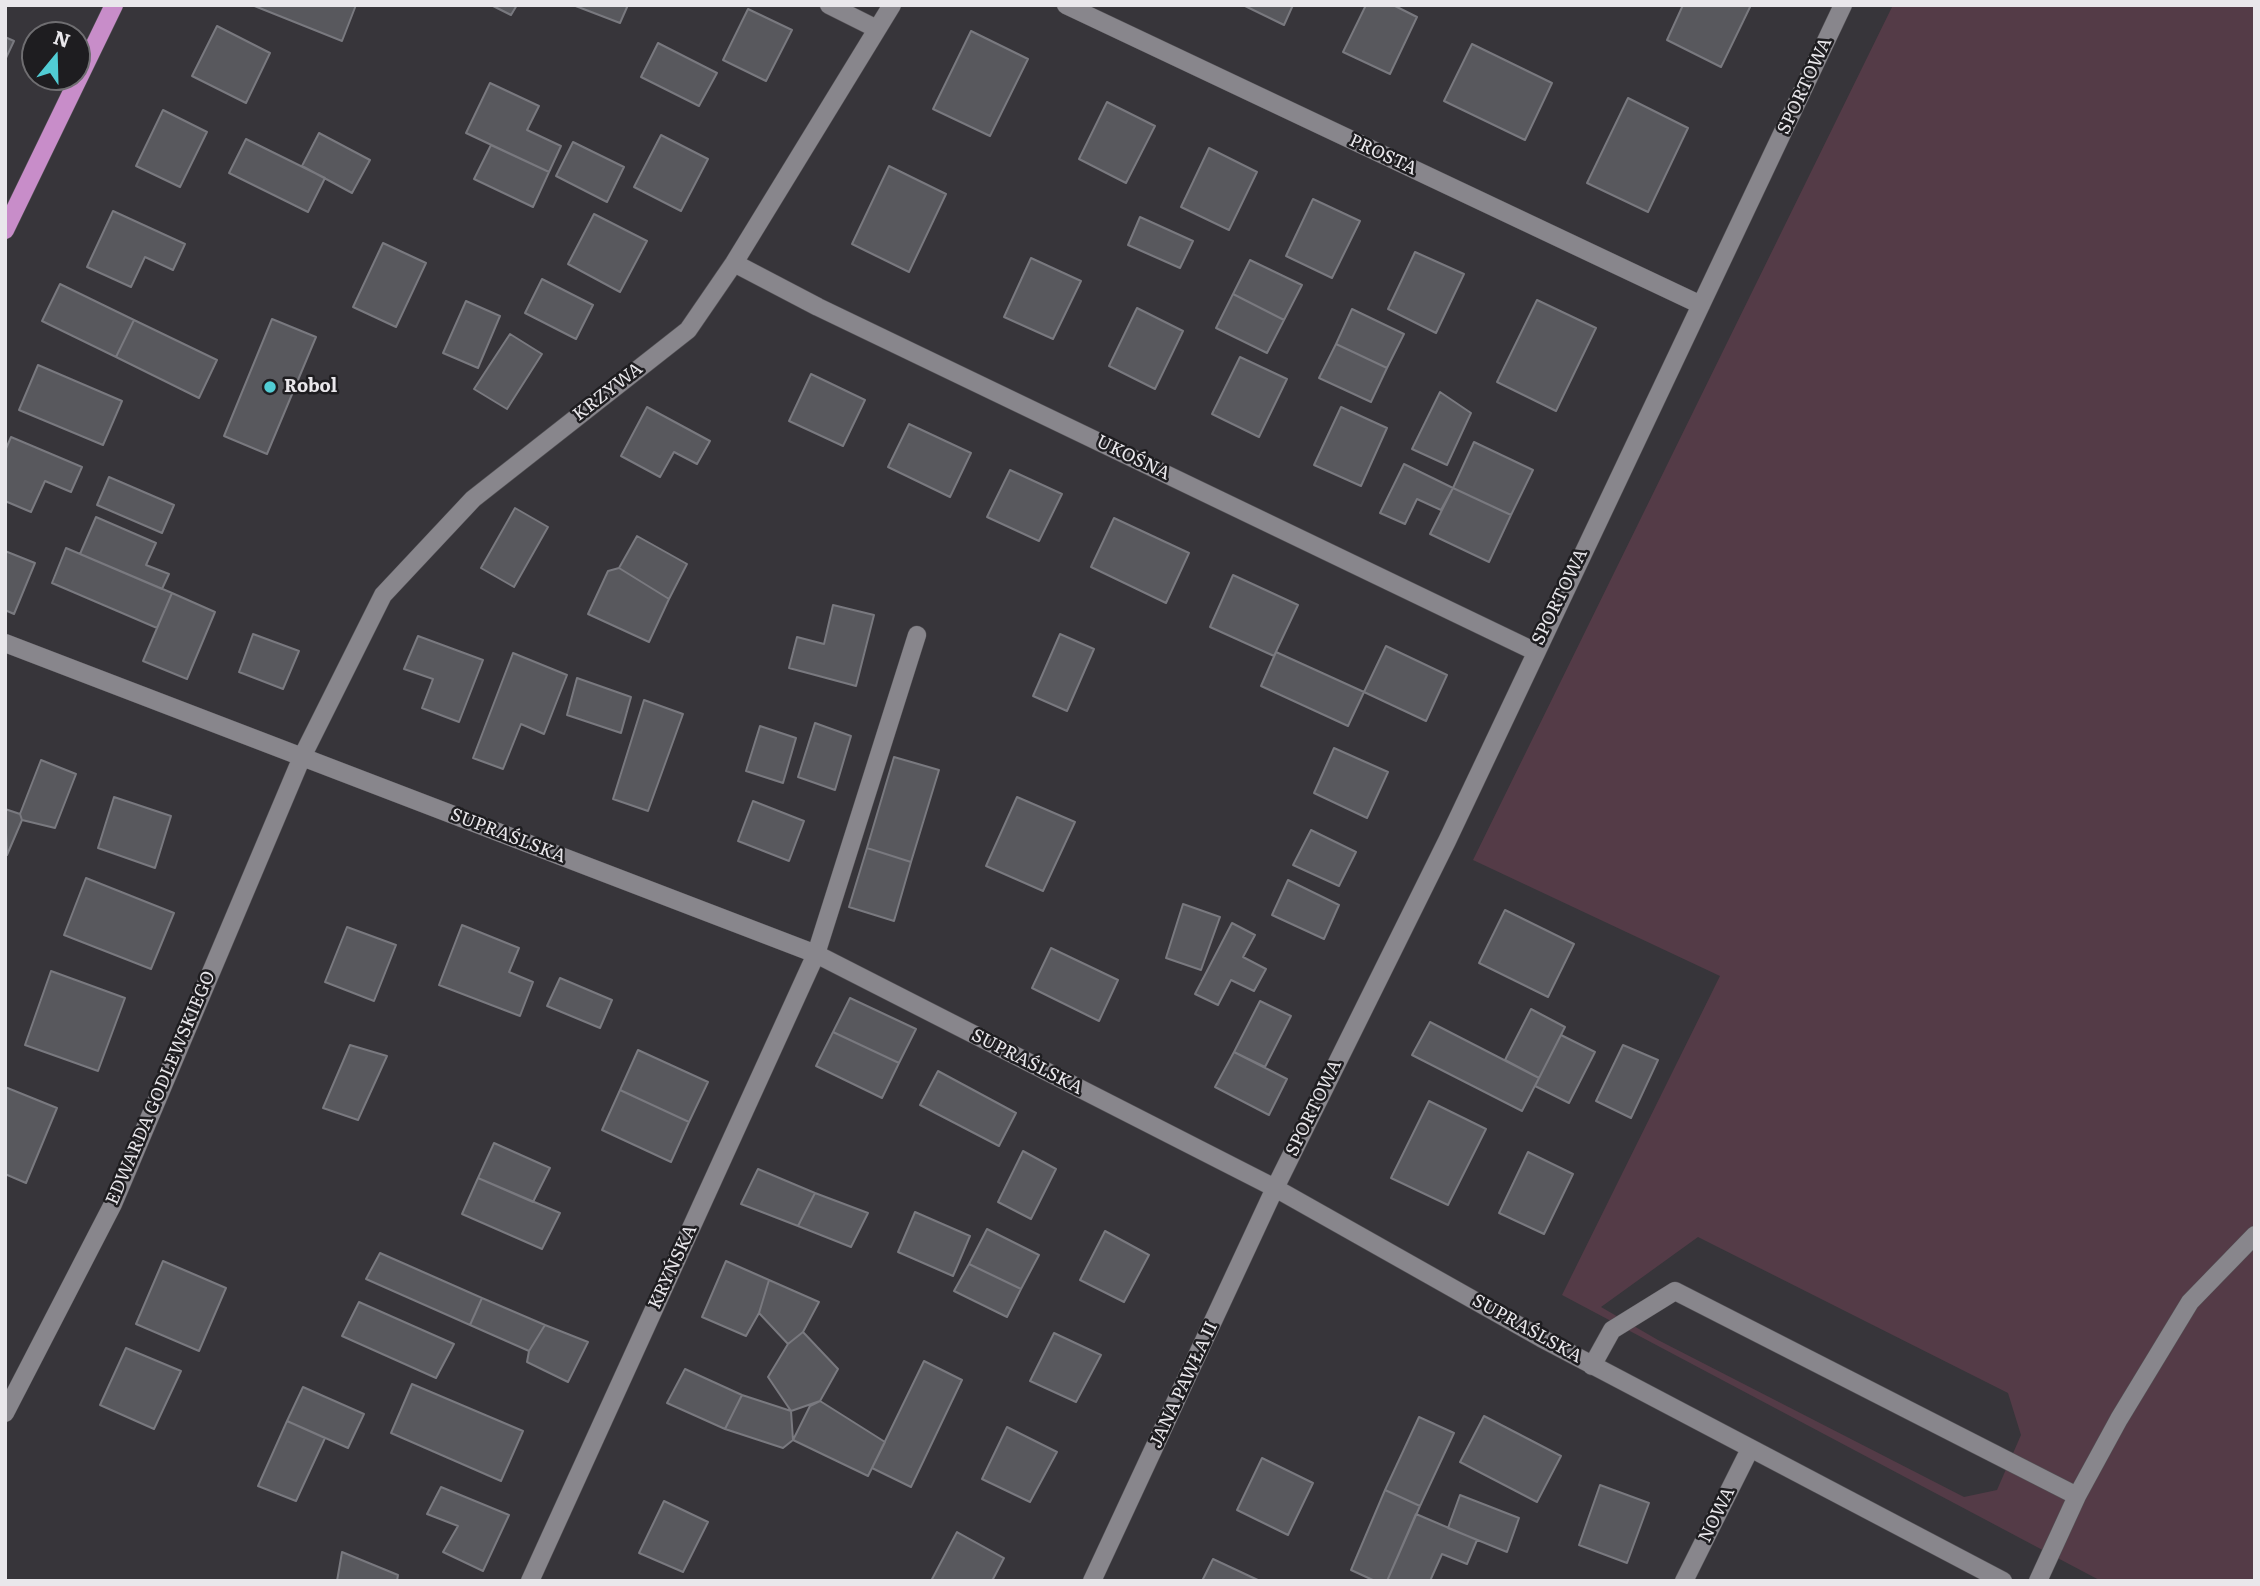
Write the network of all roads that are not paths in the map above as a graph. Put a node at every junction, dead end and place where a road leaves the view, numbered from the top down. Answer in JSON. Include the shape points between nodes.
{"nodes":[{"id":1,"x":114,"y":5,"type":"edge"},
{"id":2,"x":829,"y":5,"type":"edge"},
{"id":3,"x":892,"y":5,"type":"edge"},
{"id":4,"x":1066,"y":5,"type":"edge"},
{"id":5,"x":1843,"y":5,"type":"edge"},
{"id":6,"x":877,"y":29,"type":"junction"},
{"id":7,"x":5,"y":230,"type":"edge"},
{"id":8,"x":734,"y":263,"type":"junction"},
{"id":9,"x":1701,"y":304,"type":"junction"},
{"id":10,"x":917,"y":635,"type":"dead end"},
{"id":11,"x":5,"y":643,"type":"edge"},
{"id":12,"x":1534,"y":651,"type":"junction"},
{"id":13,"x":302,"y":757,"type":"junction"},
{"id":14,"x":816,"y":954,"type":"junction"},
{"id":15,"x":1275,"y":1188,"type":"junction"},
{"id":16,"x":2255,"y":1235,"type":"edge"},
{"id":17,"x":1592,"y":1366,"type":"junction"},
{"id":18,"x":5,"y":1413,"type":"edge"},
{"id":19,"x":1750,"y":1449,"type":"junction"},
{"id":20,"x":2077,"y":1496,"type":"junction"},
{"id":21,"x":530,"y":1581,"type":"edge"},
{"id":22,"x":1092,"y":1581,"type":"edge"},
{"id":23,"x":1684,"y":1581,"type":"edge"},
{"id":24,"x":2003,"y":1581,"type":"edge"},
{"id":25,"x":2038,"y":1581,"type":"edge"}],
"edges":[{"from":1,"to":7,"type":"main road"},
{"from":2,"to":6,"type":"street"},
{"from":3,"to":6,"type":"street","name":"KRZYWA"},
{"from":4,"to":9,"type":"street","name":"PROSTA"},
{"from":5,"to":9,"type":"street","name":"SPORTOWA"},
{"from":6,"to":8,"type":"street","name":"KRZYWA"},
{"from":8,"to":12,"type":"street","name":"UKOŚNA"},
{"from":8,"to":13,"type":"street","name":"KRZYWA","via":[[688,330],[472,499],[383,595]]},
{"from":9,"to":12,"type":"street","name":"SPORTOWA"},
{"from":10,"to":14,"type":"street","name":"KRYŃSKA"},
{"from":11,"to":13,"type":"street","name":"SUPRAŚLSKA"},
{"from":12,"to":15,"type":"street","name":"SPORTOWA","via":[[1447,841]]},
{"from":13,"to":14,"type":"street","name":"SUPRAŚLSKA"},
{"from":13,"to":18,"type":"street","name":"EDWARDA GODLEWSKIEGO","via":[[113,1204]]},
{"from":14,"to":15,"type":"street","name":"SUPRAŚLSKA"},
{"from":14,"to":21,"type":"street","name":"KRYŃSKA"},
{"from":15,"to":17,"type":"street","name":"SUPRAŚLSKA"},
{"from":15,"to":22,"type":"street","name":"JANA PAWŁA II"},
{"from":16,"to":20,"type":"street","via":[[2190,1302]]},
{"from":17,"to":19,"type":"street","name":"SUPRAŚLSKA"},
{"from":17,"to":20,"type":"street","via":[[1612,1330],[1675,1291]]},
{"from":19,"to":23,"type":"street","name":"NOWA"},
{"from":19,"to":24,"type":"street","name":"SUPRAŚLSKA"},
{"from":20,"to":25,"type":"street"}]}
